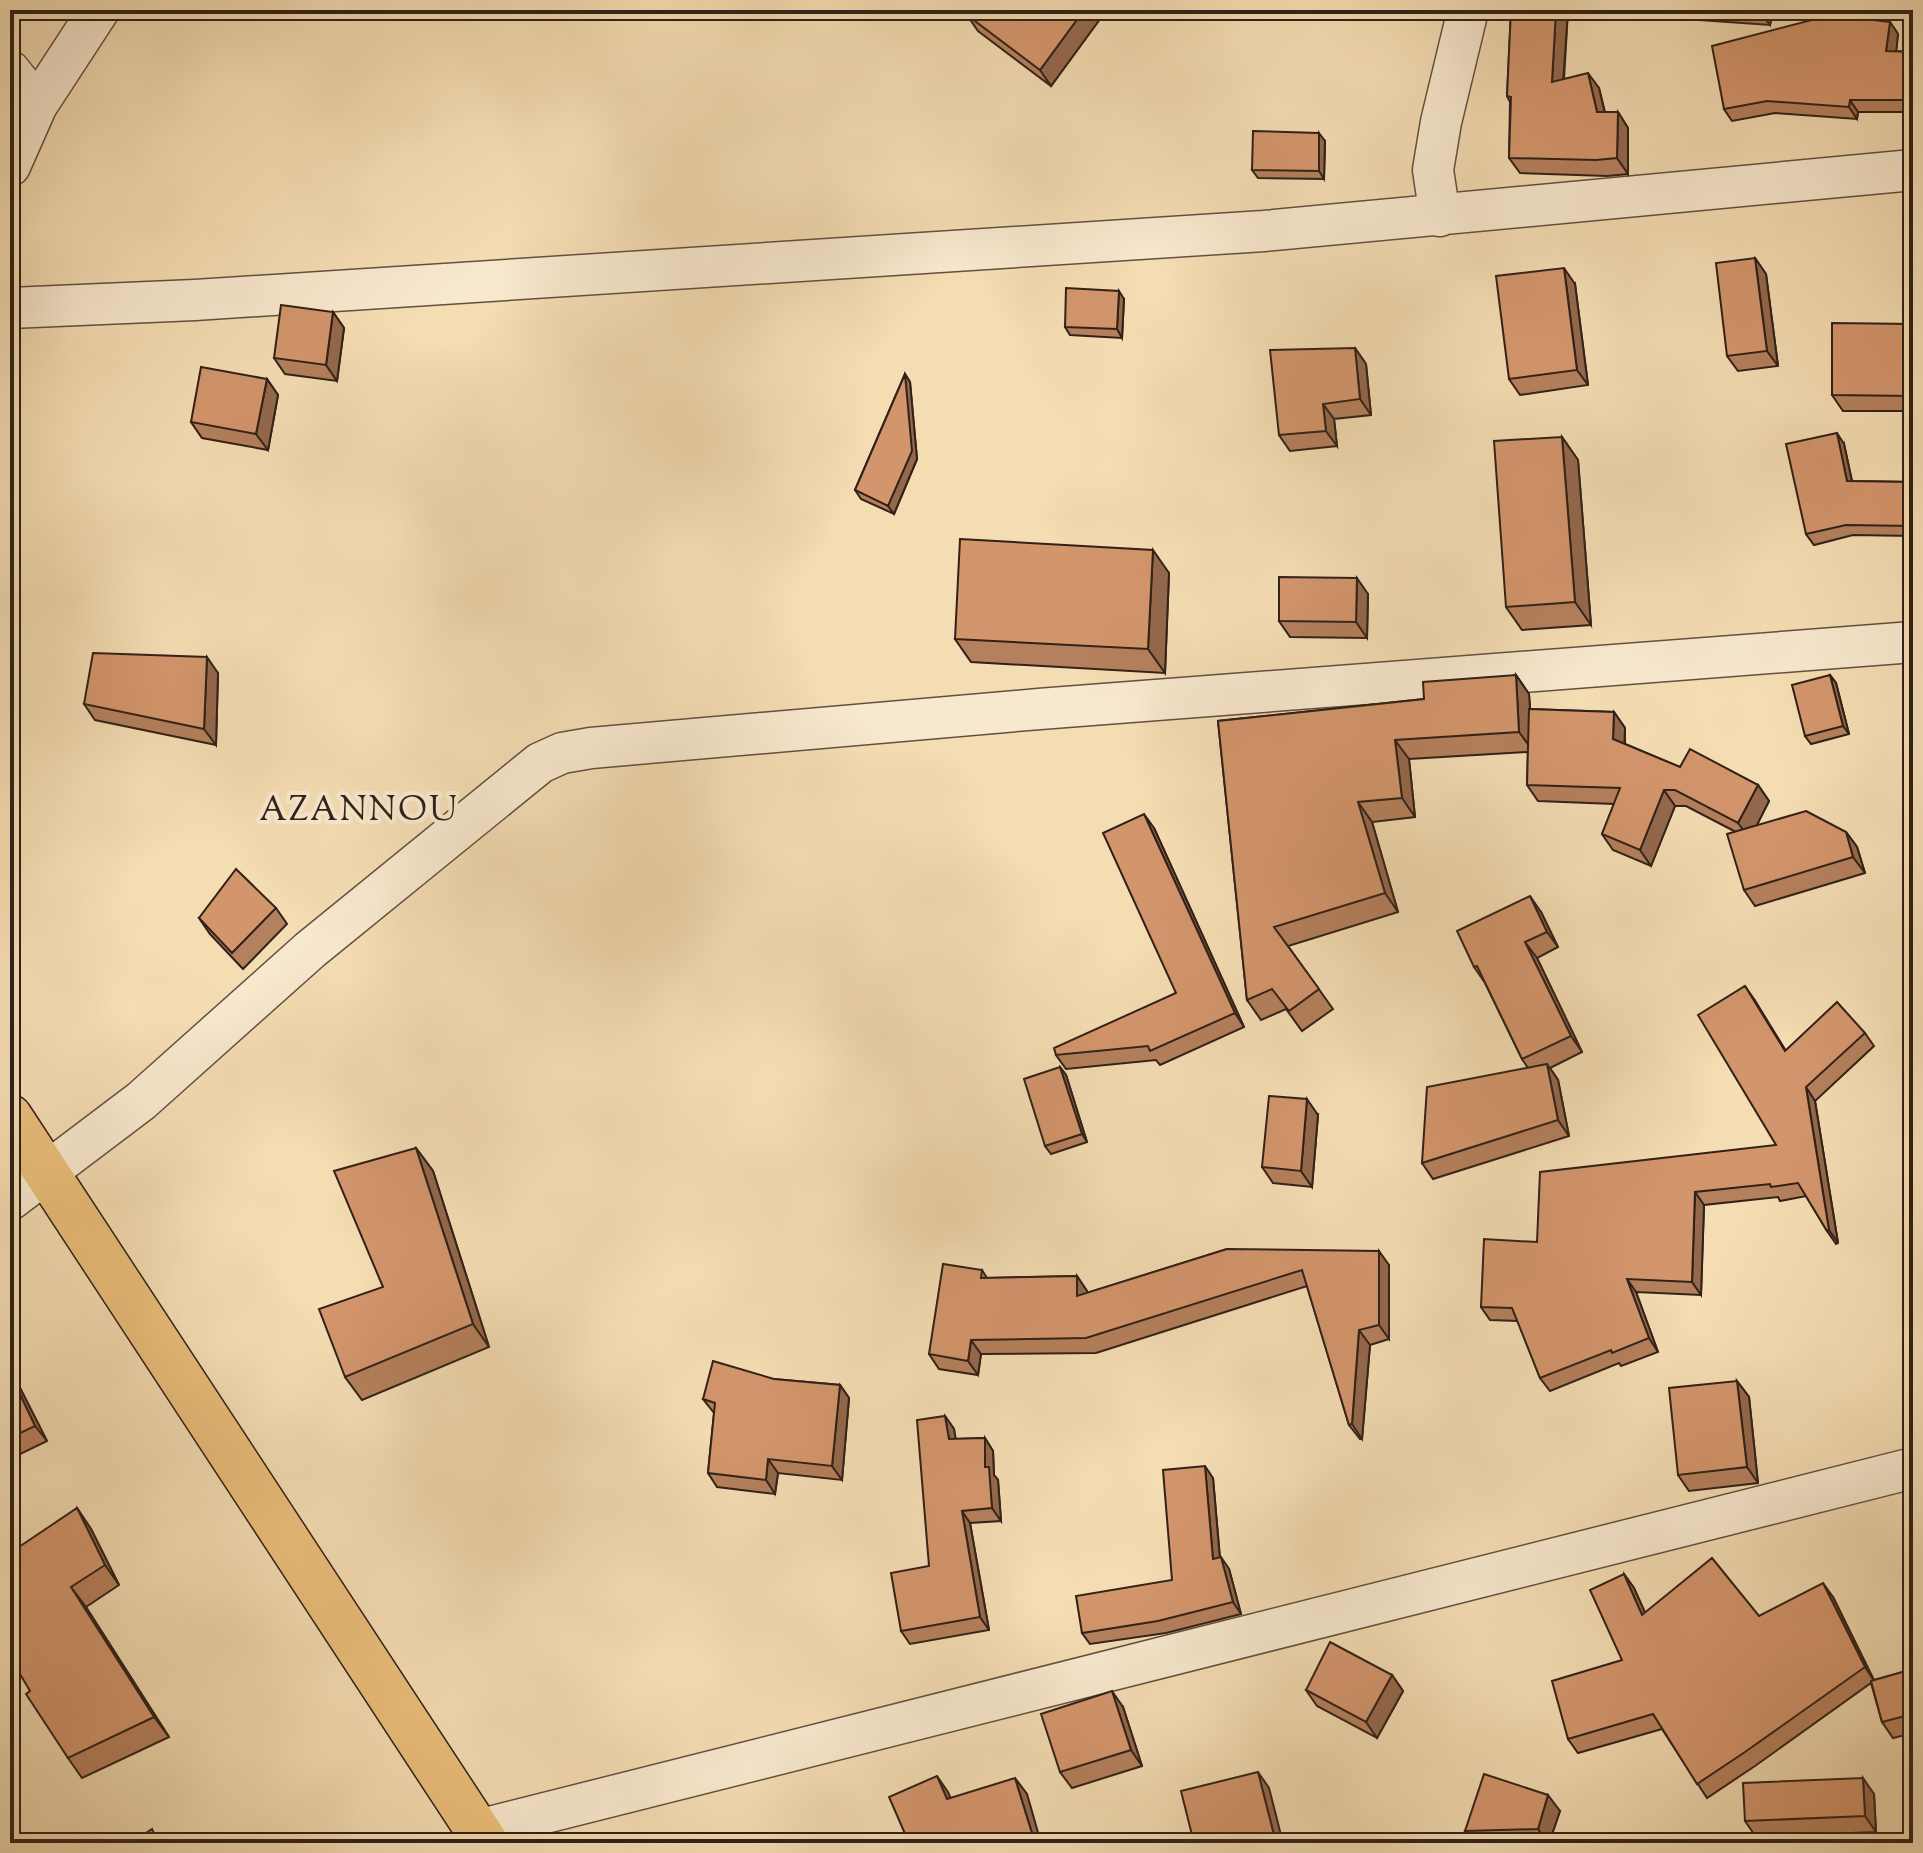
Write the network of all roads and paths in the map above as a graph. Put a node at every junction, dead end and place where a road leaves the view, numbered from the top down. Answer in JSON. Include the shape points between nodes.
{"nodes":[{"id":1,"x":99,"y":10,"type":"edge"},
{"id":2,"x":1468,"y":10,"type":"edge"},
{"id":3,"x":10,"y":71,"type":"edge"},
{"id":4,"x":37,"y":105,"type":"junction"},
{"id":5,"x":10,"y":166,"type":"edge"},
{"id":6,"x":1913,"y":170,"type":"edge"},
{"id":7,"x":1440,"y":216,"type":"junction"},
{"id":8,"x":10,"y":308,"type":"edge"},
{"id":9,"x":1913,"y":642,"type":"edge"},
{"id":10,"x":10,"y":1117,"type":"edge"},
{"id":11,"x":46,"y":1174,"type":"junction"},
{"id":12,"x":10,"y":1200,"type":"edge"},
{"id":13,"x":1913,"y":1468,"type":"edge"},
{"id":14,"x":482,"y":1837,"type":"edge"}],
"edges":[{"from":1,"to":4,"type":"street"},
{"from":2,"to":7,"type":"street","via":[[1433,170]]},
{"from":3,"to":4,"type":"street"},
{"from":4,"to":5,"type":"street"},
{"from":6,"to":7,"type":"street"},
{"from":7,"to":8,"type":"street"},
{"from":9,"to":11,"type":"street","via":[[1039,709],[562,753],[501,794],[310,950],[141,1101]]},
{"from":10,"to":11,"type":"highway"},
{"from":11,"to":12,"type":"street"},
{"from":11,"to":14,"type":"highway"},
{"from":13,"to":14,"type":"street"}]}
